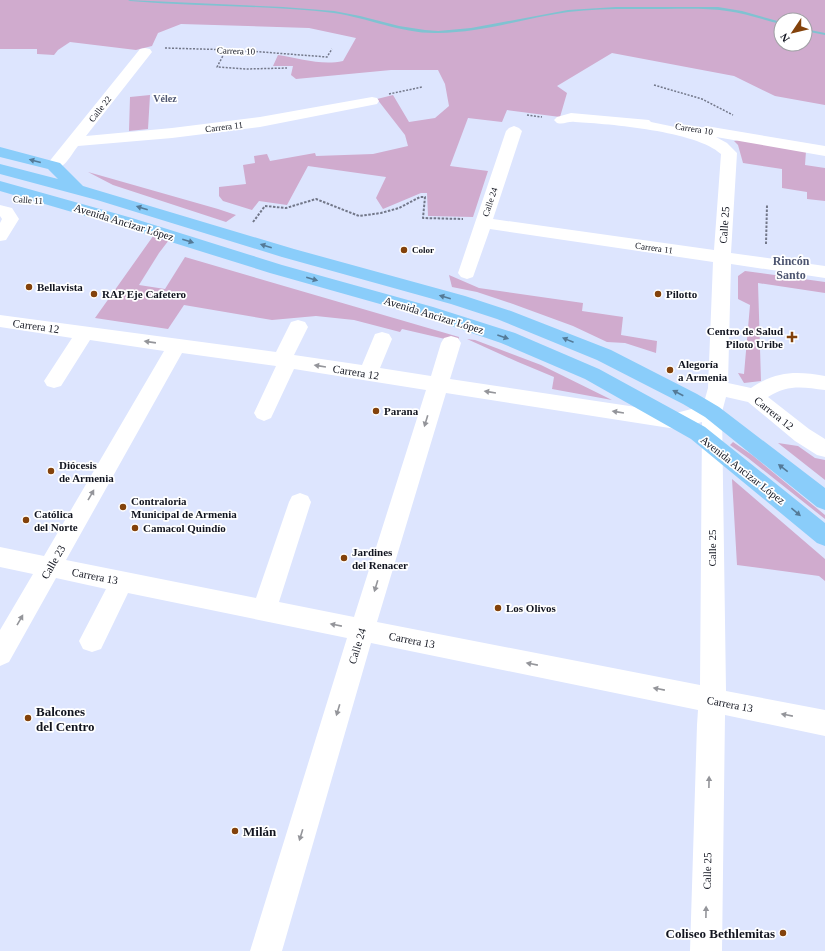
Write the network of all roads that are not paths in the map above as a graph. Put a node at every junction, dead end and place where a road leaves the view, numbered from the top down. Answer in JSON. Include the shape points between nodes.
{"nodes":[{"id":1,"x":145,"y":52,"type":"road end"},
{"id":2,"x":372,"y":102,"type":"road end"},
{"id":3,"x":562,"y":120,"type":"dead end"},
{"id":4,"x":629,"y":123,"type":"junction"},
{"id":5,"x":514,"y":131,"type":"dead end"},
{"id":6,"x":75,"y":142,"type":"junction"},
{"id":7,"x":825,"y":151,"type":"edge"},
{"id":8,"x":0,"y":152,"type":"edge"},
{"id":9,"x":54,"y":166,"type":"junction"},
{"id":10,"x":0,"y":168,"type":"edge"},
{"id":11,"x":0,"y":186,"type":"edge"},
{"id":12,"x":78,"y":190,"type":"junction"},
{"id":13,"x":0,"y":198,"type":"edge"},
{"id":14,"x":57,"y":202,"type":"junction"},
{"id":15,"x":0,"y":210,"type":"edge"},
{"id":16,"x":483,"y":223,"type":"junction"},
{"id":17,"x":0,"y":236,"type":"edge"},
{"id":18,"x":722,"y":258,"type":"junction"},
{"id":19,"x":825,"y":272,"type":"edge"},
{"id":20,"x":467,"y":273,"type":"dead end"},
{"id":21,"x":0,"y":321,"type":"edge"},
{"id":22,"x":298,"y":327,"type":"dead end"},
{"id":23,"x":85,"y":332,"type":"junction"},
{"id":24,"x":382,"y":339,"type":"dead end"},
{"id":25,"x":451,"y":343,"type":"dead end"},
{"id":26,"x":177,"y":346,"type":"junction"},
{"id":27,"x":285,"y":361,"type":"junction"},
{"id":28,"x":368,"y":374,"type":"junction"},
{"id":29,"x":54,"y":381,"type":"dead end"},
{"id":30,"x":825,"y":383,"type":"edge"},
{"id":31,"x":438,"y":384,"type":"junction"},
{"id":32,"x":718,"y":388,"type":"junction"},
{"id":33,"x":754,"y":396,"type":"junction"},
{"id":34,"x":712,"y":412,"type":"junction"},
{"id":35,"x":264,"y":413,"type":"dead end"},
{"id":36,"x":676,"y":421,"type":"junction"},
{"id":37,"x":712,"y":443,"type":"junction"},
{"id":38,"x":825,"y":449,"type":"edge"},
{"id":39,"x":825,"y":501,"type":"edge"},
{"id":40,"x":300,"y":502,"type":"dead end"},
{"id":41,"x":825,"y":536,"type":"edge"},
{"id":42,"x":0,"y":557,"type":"edge"},
{"id":43,"x":50,"y":567,"type":"junction"},
{"id":44,"x":122,"y":581,"type":"junction"},
{"id":45,"x":264,"y":610,"type":"junction"},
{"id":46,"x":362,"y":630,"type":"junction"},
{"id":47,"x":92,"y":641,"type":"dead end"},
{"id":48,"x":0,"y":654,"type":"edge"},
{"id":49,"x":713,"y":700,"type":"junction"},
{"id":50,"x":825,"y":723,"type":"edge"},
{"id":51,"x":266,"y":951,"type":"edge"},
{"id":52,"x":706,"y":951,"type":"edge"}],
"edges":[{"from":1,"to":6,"type":"street","name":"Calle 22"},
{"from":2,"to":6,"type":"street","name":"Carrera 11","via":[[260,122]]},
{"from":3,"to":4,"type":"street","name":"Carrera 10","via":[[570,117]]},
{"from":4,"to":7,"type":"street","name":"Carrera 10","via":[[653,123]]},
{"from":4,"to":18,"type":"street","name":"Calle 25","via":[[700,136],[729,152]]},
{"from":5,"to":16,"type":"street","name":"Calle 24"},
{"from":6,"to":9,"type":"street","name":"Calle 22"},
{"from":9,"to":8,"type":"main road","one_way":true},
{"from":9,"to":12,"type":"main road"},
{"from":10,"to":12,"type":"main road","name":"Avenida Ancizar López"},
{"from":11,"to":14,"type":"main road","name":"Avenida Ancizar López"},
{"from":34,"to":12,"type":"main road","name":"Avenida Ancizar López","one_way":true,"via":[[604,355],[504,315]]},
{"from":13,"to":14,"type":"main road","name":"Calle 11"},
{"from":14,"to":36,"type":"main road","name":"Avenida Ancizar López","one_way":true,"via":[[508,338],[592,374]]},
{"from":15,"to":17,"type":"street","via":[[6,212],[11,219]]},
{"from":16,"to":18,"type":"street","name":"Carrera 11"},
{"from":16,"to":20,"type":"street","name":"Calle 24"},
{"from":18,"to":19,"type":"street","name":"Carrera 11"},
{"from":18,"to":32,"type":"street","name":"Calle 25"},
{"from":21,"to":23,"type":"street","name":"Carrera 12"},
{"from":22,"to":27,"type":"street"},
{"from":26,"to":23,"type":"street","name":"Carrera 12","one_way":true},
{"from":23,"to":29,"type":"street"},
{"from":24,"to":28,"type":"street"},
{"from":25,"to":31,"type":"street","name":"Calle 24"},
{"from":26,"to":27,"type":"street","name":"Carrera 12"},
{"from":43,"to":26,"type":"street","name":"Calle 23","one_way":true},
{"from":28,"to":27,"type":"street","name":"Carrera 12","one_way":true},
{"from":27,"to":35,"type":"street"},
{"from":28,"to":31,"type":"street","name":"Carrera 12"},
{"from":30,"to":33,"type":"street","via":[[784,379]]},
{"from":36,"to":31,"type":"street","name":"Carrera 12","one_way":true},
{"from":31,"to":46,"type":"street","name":"Calle 24","one_way":true},
{"from":32,"to":33,"type":"street","name":"Carrera 12"},
{"from":32,"to":34,"type":"street","name":"Calle 25"},
{"from":33,"to":38,"type":"street","name":"Carrera 12","via":[[802,435]]},
{"from":34,"to":36,"type":"street","name":"Carrera 12"},
{"from":34,"to":37,"type":"street","name":"Calle 25"},
{"from":39,"to":34,"type":"main road","name":"Avenida Ancizar López","one_way":true},
{"from":36,"to":37,"type":"main road","name":"Avenida Ancizar López"},
{"from":37,"to":41,"type":"main road","name":"Avenida Ancizar López","one_way":true},
{"from":37,"to":49,"type":"street","name":"Calle 25"},
{"from":40,"to":45,"type":"street"},
{"from":42,"to":43,"type":"street","name":"Carrera 13"},
{"from":43,"to":44,"type":"street","name":"Carrera 13"},
{"from":48,"to":43,"type":"street","name":"Calle 23","one_way":true},
{"from":44,"to":45,"type":"street","name":"Carrera 13"},
{"from":44,"to":47,"type":"street"},
{"from":46,"to":45,"type":"street","name":"Carrera 13","one_way":true},
{"from":49,"to":46,"type":"street","name":"Carrera 13","one_way":true},
{"from":46,"to":51,"type":"street","name":"Calle 24","one_way":true},
{"from":50,"to":49,"type":"street","name":"Carrera 13","one_way":true},
{"from":52,"to":49,"type":"street","name":"Calle 25","one_way":true,"via":[[710,725]]}]}
